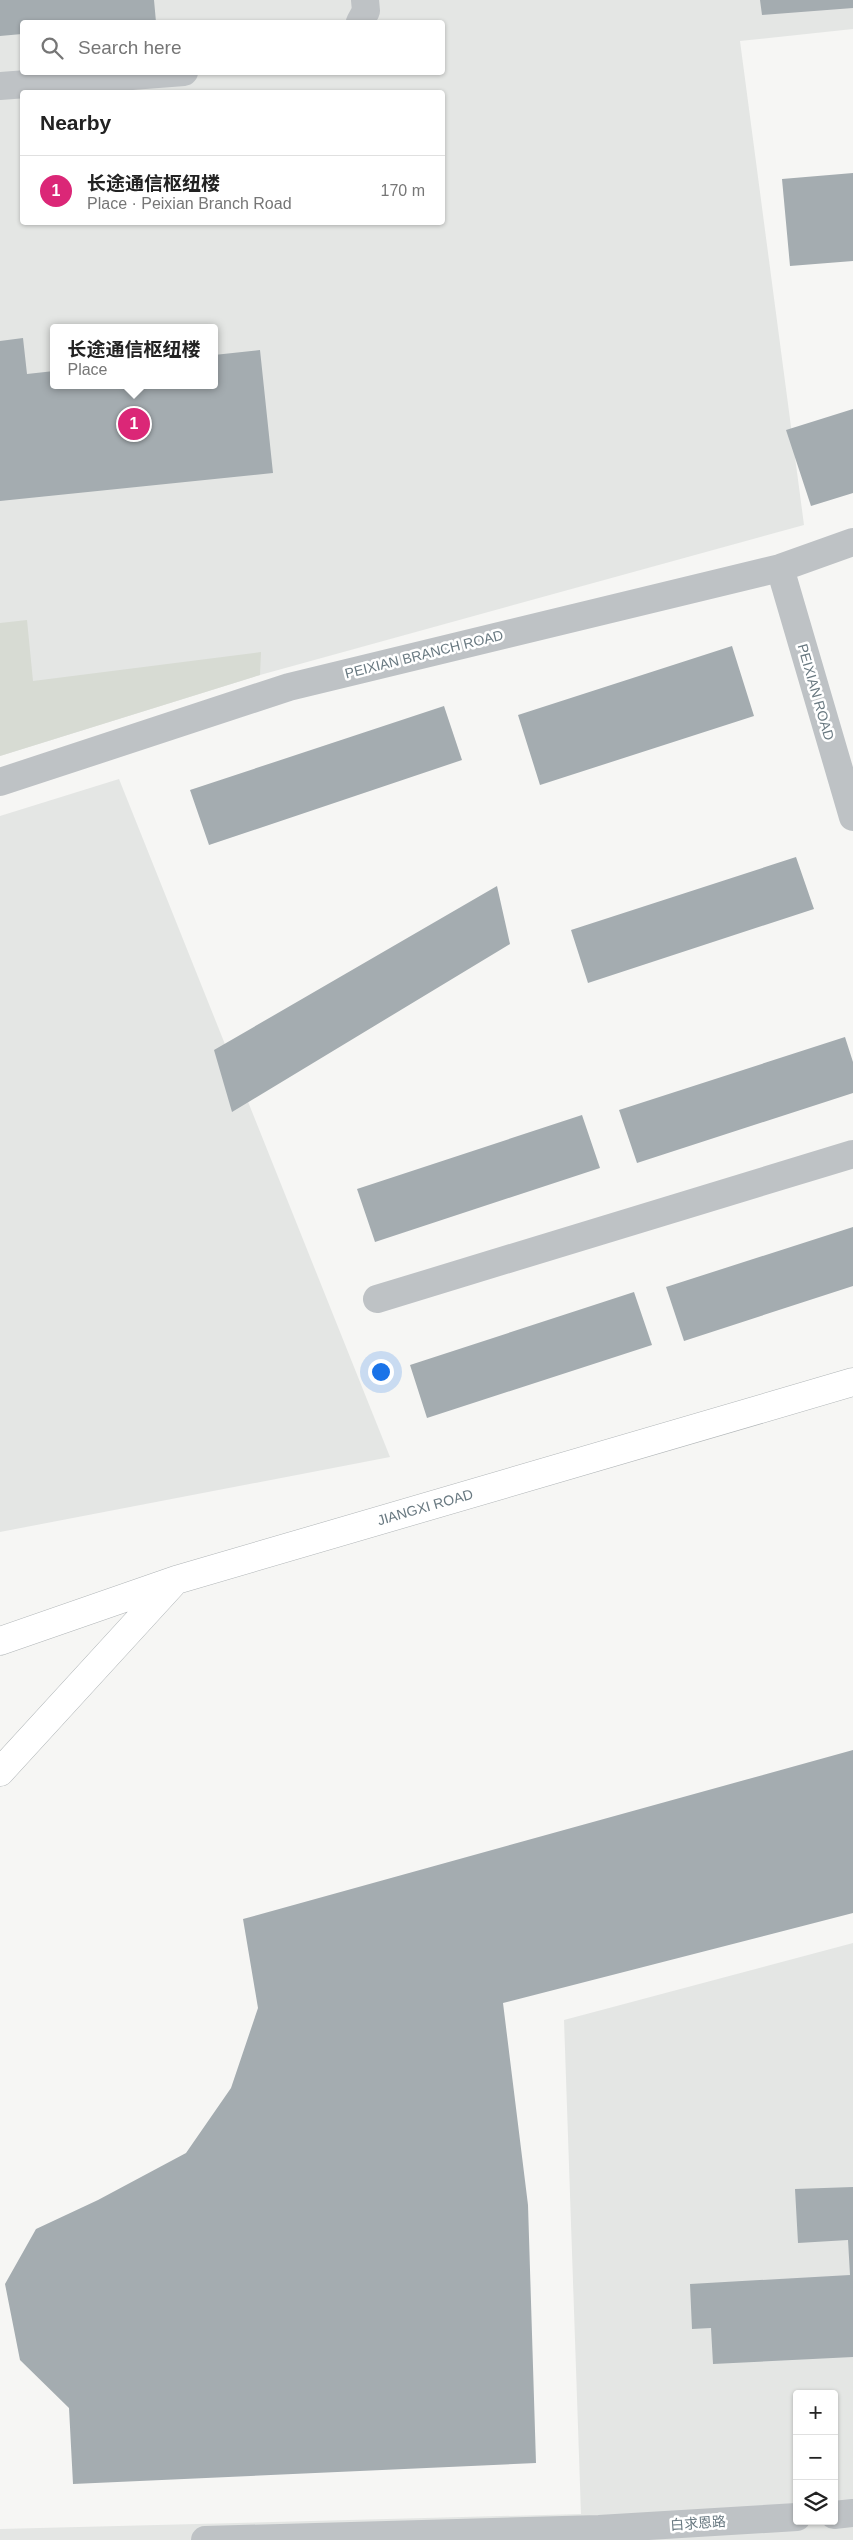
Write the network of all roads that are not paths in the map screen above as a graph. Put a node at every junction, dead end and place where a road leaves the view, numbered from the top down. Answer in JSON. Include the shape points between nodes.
{"nodes":[{"id":1,"x":365,"y":0,"type":"edge"},
{"id":2,"x":361,"y":20,"type":"edge"},
{"id":3,"x":145,"y":75,"type":"edge"},
{"id":4,"x":0,"y":86,"type":"edge"},
{"id":5,"x":853,"y":542,"type":"edge"},
{"id":6,"x":780,"y":568,"type":"junction"},
{"id":7,"x":0,"y":782,"type":"edge"},
{"id":8,"x":853,"y":817,"type":"edge"},
{"id":9,"x":853,"y":1154,"type":"edge"},
{"id":10,"x":377,"y":1299,"type":"dead end"},
{"id":11,"x":853,"y":1382,"type":"edge"},
{"id":12,"x":176,"y":1580,"type":"junction"},
{"id":13,"x":0,"y":1621,"type":"edge"},
{"id":14,"x":32,"y":1630,"type":"junction"},
{"id":15,"x":0,"y":1641,"type":"edge"},
{"id":16,"x":0,"y":1772,"type":"edge"},
{"id":17,"x":853,"y":2513,"type":"edge"},
{"id":18,"x":838,"y":2515,"type":"edge"},
{"id":19,"x":793,"y":2517,"type":"edge"},
{"id":20,"x":599,"y":2535,"type":"edge"},
{"id":21,"x":205,"y":2540,"type":"edge"}],
"edges":[{"from":1,"to":2,"type":"street","via":[[366,10]]},
{"from":3,"to":4,"type":"street"},
{"from":5,"to":6,"type":"street","name":"PEIXIAN BRANCH ROAD"},
{"from":6,"to":7,"type":"street","name":"PEIXIAN BRANCH ROAD","via":[[289,687]]},
{"from":6,"to":8,"type":"street","name":"PEIXIAN ROAD"},
{"from":9,"to":10,"type":"street"},
{"from":11,"to":12,"type":"main road","name":"JIANGXI ROAD"},
{"from":12,"to":14,"type":"main road","name":"JIANGXI ROAD"},
{"from":12,"to":16,"type":"main road"},
{"from":13,"to":14,"type":"main road"},
{"from":14,"to":15,"type":"main road","name":"JIANGXI ROAD"},
{"from":17,"to":18,"type":"street"},
{"from":19,"to":20,"type":"street","name":"白求恩路"},
{"from":20,"to":21,"type":"street","name":"白求恩路"}]}
